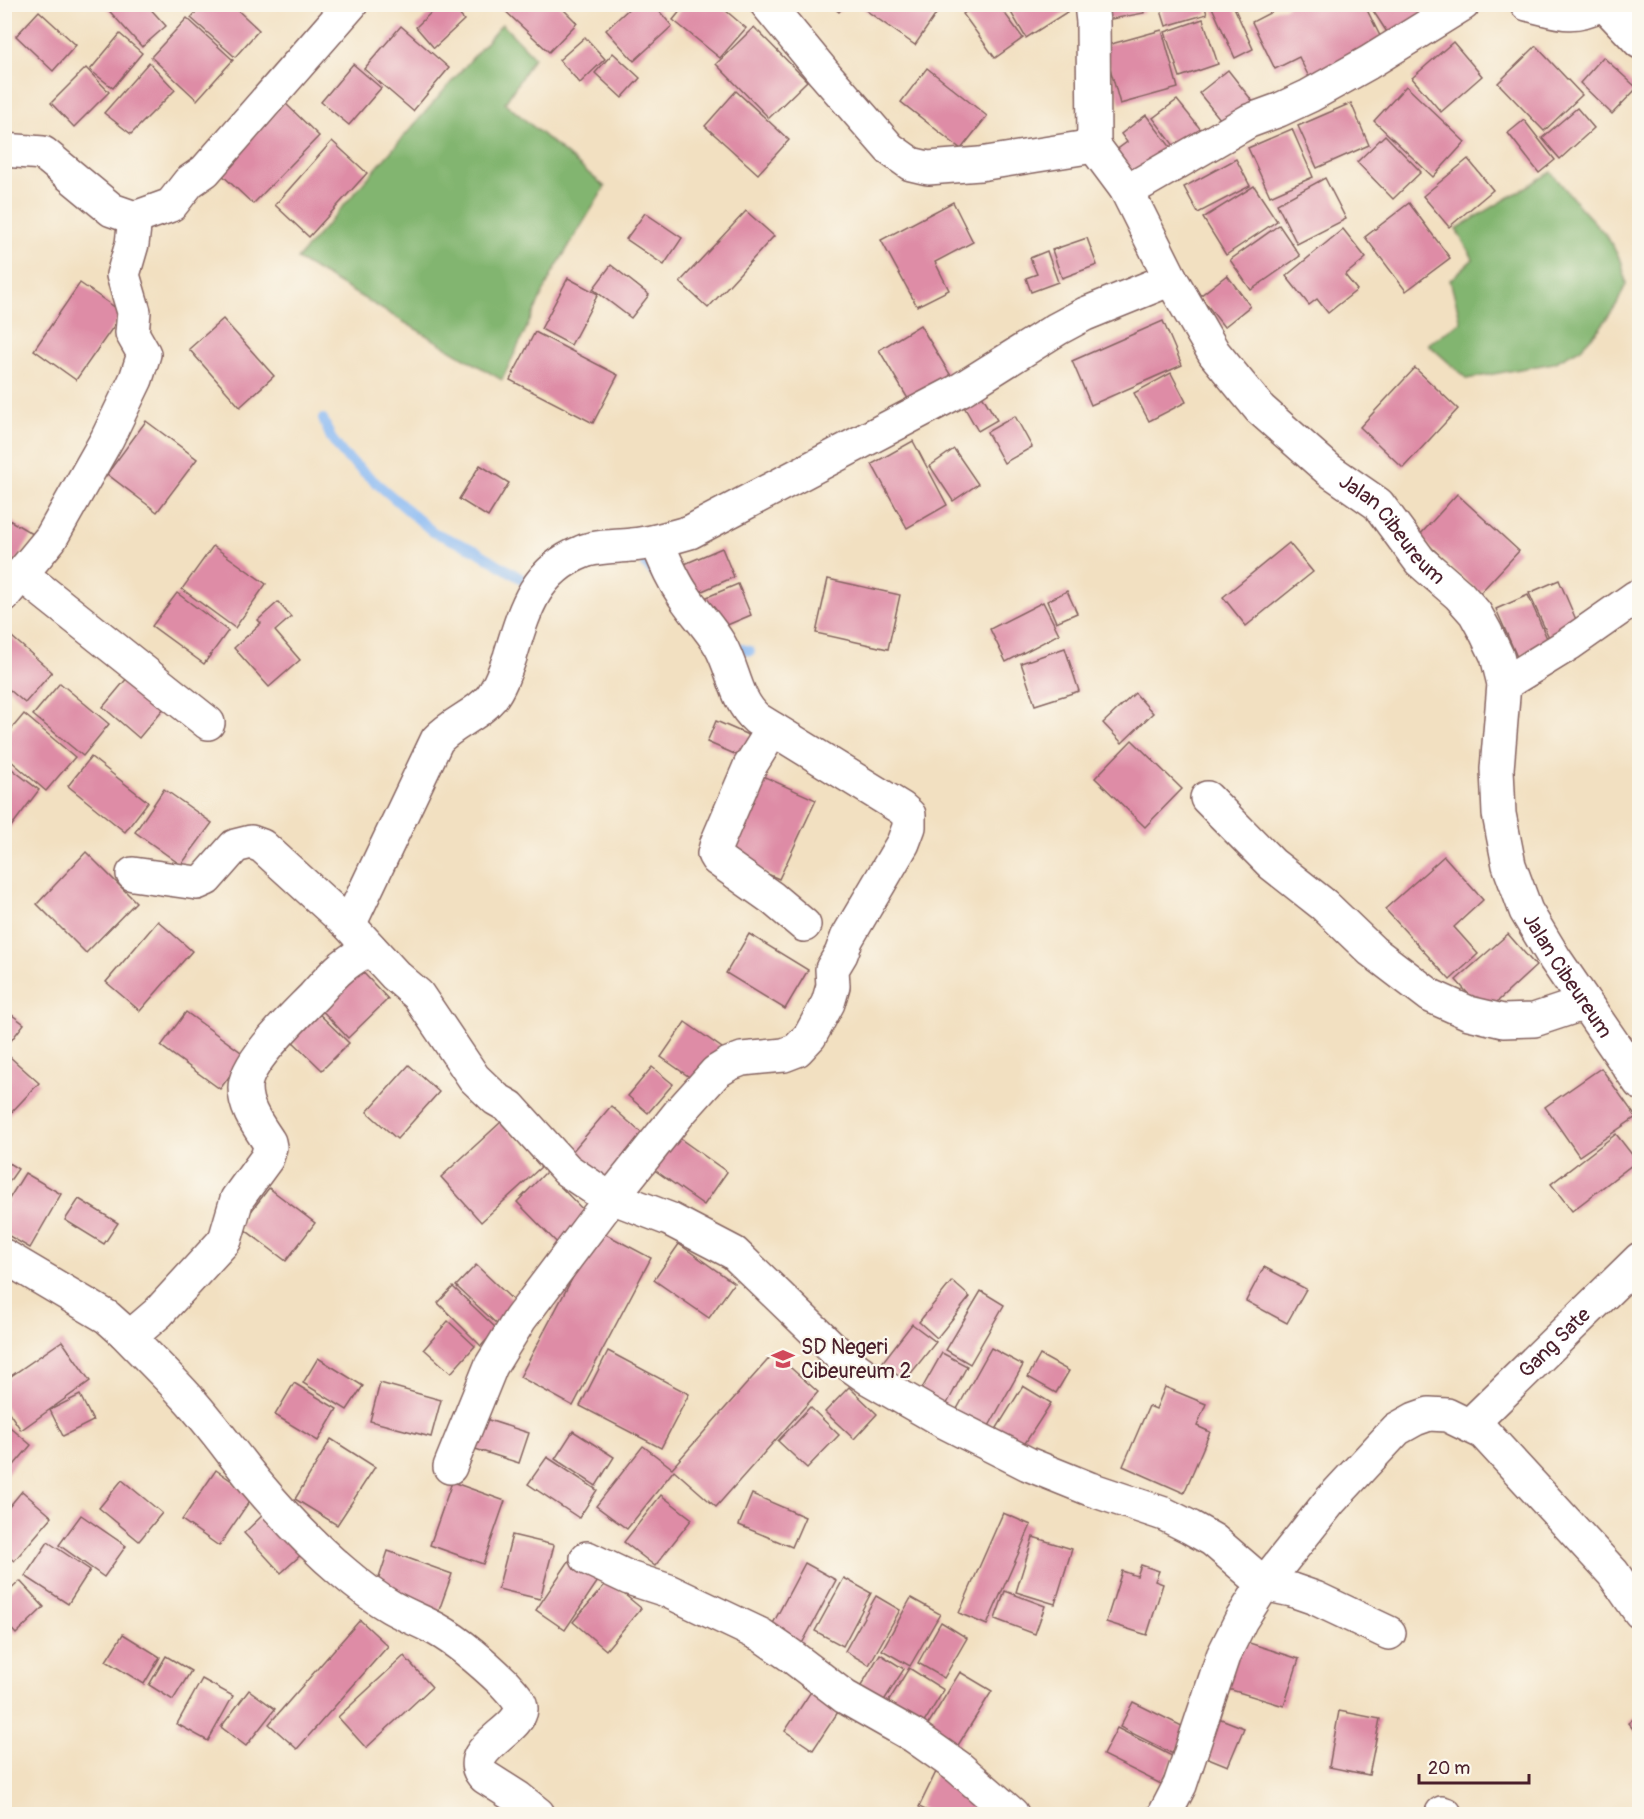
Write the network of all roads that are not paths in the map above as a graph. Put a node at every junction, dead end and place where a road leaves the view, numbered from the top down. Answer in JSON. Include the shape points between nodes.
{"nodes":[{"id":1,"x":351,"y":4,"type":"edge"},
{"id":2,"x":766,"y":4,"type":"edge"},
{"id":3,"x":1090,"y":4,"type":"edge"},
{"id":4,"x":1462,"y":4,"type":"edge"},
{"id":5,"x":1527,"y":4,"type":"edge"},
{"id":6,"x":1603,"y":4,"type":"edge"},
{"id":7,"x":1640,"y":42,"type":"edge"},
{"id":8,"x":1094,"y":146,"type":"junction"},
{"id":9,"x":4,"y":150,"type":"edge"},
{"id":10,"x":1126,"y":189,"type":"junction"},
{"id":11,"x":135,"y":218,"type":"junction"},
{"id":12,"x":1171,"y":279,"type":"junction"},
{"id":13,"x":657,"y":542,"type":"junction"},
{"id":14,"x":13,"y":585,"type":"edge"},
{"id":15,"x":1636,"y":597,"type":"dead end"},
{"id":16,"x":1504,"y":684,"type":"junction"},
{"id":17,"x":208,"y":723,"type":"dead end"},
{"id":18,"x":773,"y":729,"type":"junction"},
{"id":19,"x":1207,"y":798,"type":"dead end"},
{"id":20,"x":133,"y":874,"type":"dead end"},
{"id":21,"x":804,"y":926,"type":"dead end"},
{"id":22,"x":360,"y":936,"type":"junction"},
{"id":23,"x":1585,"y":1003,"type":"junction"},
{"id":24,"x":1640,"y":1083,"type":"edge"},
{"id":25,"x":612,"y":1197,"type":"junction"},
{"id":26,"x":4,"y":1256,"type":"edge"},
{"id":27,"x":1640,"y":1258,"type":"edge"},
{"id":28,"x":125,"y":1333,"type":"junction"},
{"id":29,"x":1470,"y":1425,"type":"junction"},
{"id":30,"x":450,"y":1467,"type":"dead end"},
{"id":31,"x":587,"y":1558,"type":"dead end"},
{"id":32,"x":1264,"y":1584,"type":"junction"},
{"id":33,"x":1640,"y":1612,"type":"edge"},
{"id":34,"x":1389,"y":1633,"type":"dead end"},
{"id":35,"x":538,"y":1815,"type":"edge"},
{"id":36,"x":1012,"y":1815,"type":"edge"},
{"id":37,"x":1165,"y":1815,"type":"edge"}],
"edges":[{"from":1,"to":11,"type":"street","via":[[171,205]]},
{"from":2,"to":8,"type":"street","via":[[890,149],[911,164],[928,168],[980,164]]},
{"from":3,"to":8,"type":"street"},
{"from":4,"to":10,"type":"street","via":[[1368,63],[1279,110],[1249,121]]},
{"from":5,"to":6,"type":"street","via":[[1571,14]]},
{"from":6,"to":7,"type":"street"},
{"from":8,"to":10,"type":"street","name":"Jalan Cibeureum"},
{"from":9,"to":11,"type":"street","via":[[43,153],[112,210]]},
{"from":10,"to":12,"type":"street","name":"Jalan Cibeureum"},
{"from":11,"to":14,"type":"street","via":[[123,275],[134,312],[132,333],[144,354],[136,379],[51,538]]},
{"from":12,"to":13,"type":"street","via":[[1085,314],[960,390],[690,532]]},
{"from":12,"to":16,"type":"street","name":"Jalan Cibeureum","via":[[1214,353],[1260,409],[1329,470],[1378,504],[1420,561],[1475,613],[1497,656]]},
{"from":13,"to":18,"type":"street","via":[[673,578],[719,644],[749,712]]},
{"from":13,"to":22,"type":"street","via":[[584,550],[564,561],[536,588],[491,698],[437,740]]},
{"from":14,"to":17,"type":"street"},
{"from":15,"to":16,"type":"street"},
{"from":16,"to":23,"type":"street","name":"Jalan Cibeureum","via":[[1497,769],[1499,814],[1509,865],[1526,911]]},
{"from":18,"to":21,"type":"street","via":[[750,766],[714,854]]},
{"from":18,"to":25,"type":"street","via":[[901,808],[909,815],[909,827],[832,969],[828,1003],[810,1036],[796,1050],[784,1055],[742,1059],[716,1072]]},
{"from":19,"to":23,"type":"street","via":[[1272,864],[1324,905],[1372,951],[1431,996],[1468,1013],[1503,1021],[1534,1020]]},
{"from":20,"to":22,"type":"street","via":[[197,883],[206,879],[235,846],[257,843]]},
{"from":22,"to":25,"type":"street","via":[[394,975],[418,995],[474,1078],[510,1107],[567,1170]]},
{"from":22,"to":28,"type":"street","via":[[343,966],[262,1052],[249,1073],[246,1100],[270,1147],[267,1158],[237,1199],[225,1240],[158,1313],[136,1332]]},
{"from":23,"to":24,"type":"street","name":"Jalan Cibeureum"},
{"from":25,"to":30,"type":"street","via":[[520,1319],[491,1366]]},
{"from":25,"to":32,"type":"street","via":[[669,1219],[734,1253],[842,1358],[870,1379],[1028,1464],[1190,1527],[1213,1540]]},
{"from":26,"to":28,"type":"street","via":[[107,1317]]},
{"from":27,"to":29,"type":"street","name":"Gang Sate"},
{"from":28,"to":35,"type":"street","via":[[186,1396],[257,1484],[343,1572],[392,1608],[456,1643],[505,1685],[521,1705],[521,1711],[485,1750],[478,1767],[485,1777]]},
{"from":29,"to":32,"type":"street","via":[[1447,1415],[1429,1413],[1397,1430],[1330,1502]]},
{"from":29,"to":33,"type":"street","via":[[1489,1438],[1613,1573]]},
{"from":31,"to":36,"type":"street","via":[[761,1635],[844,1697],[907,1731],[958,1767]]},
{"from":32,"to":34,"type":"street","via":[[1315,1598]]},
{"from":32,"to":37,"type":"street","via":[[1223,1656],[1180,1785]]}]}
